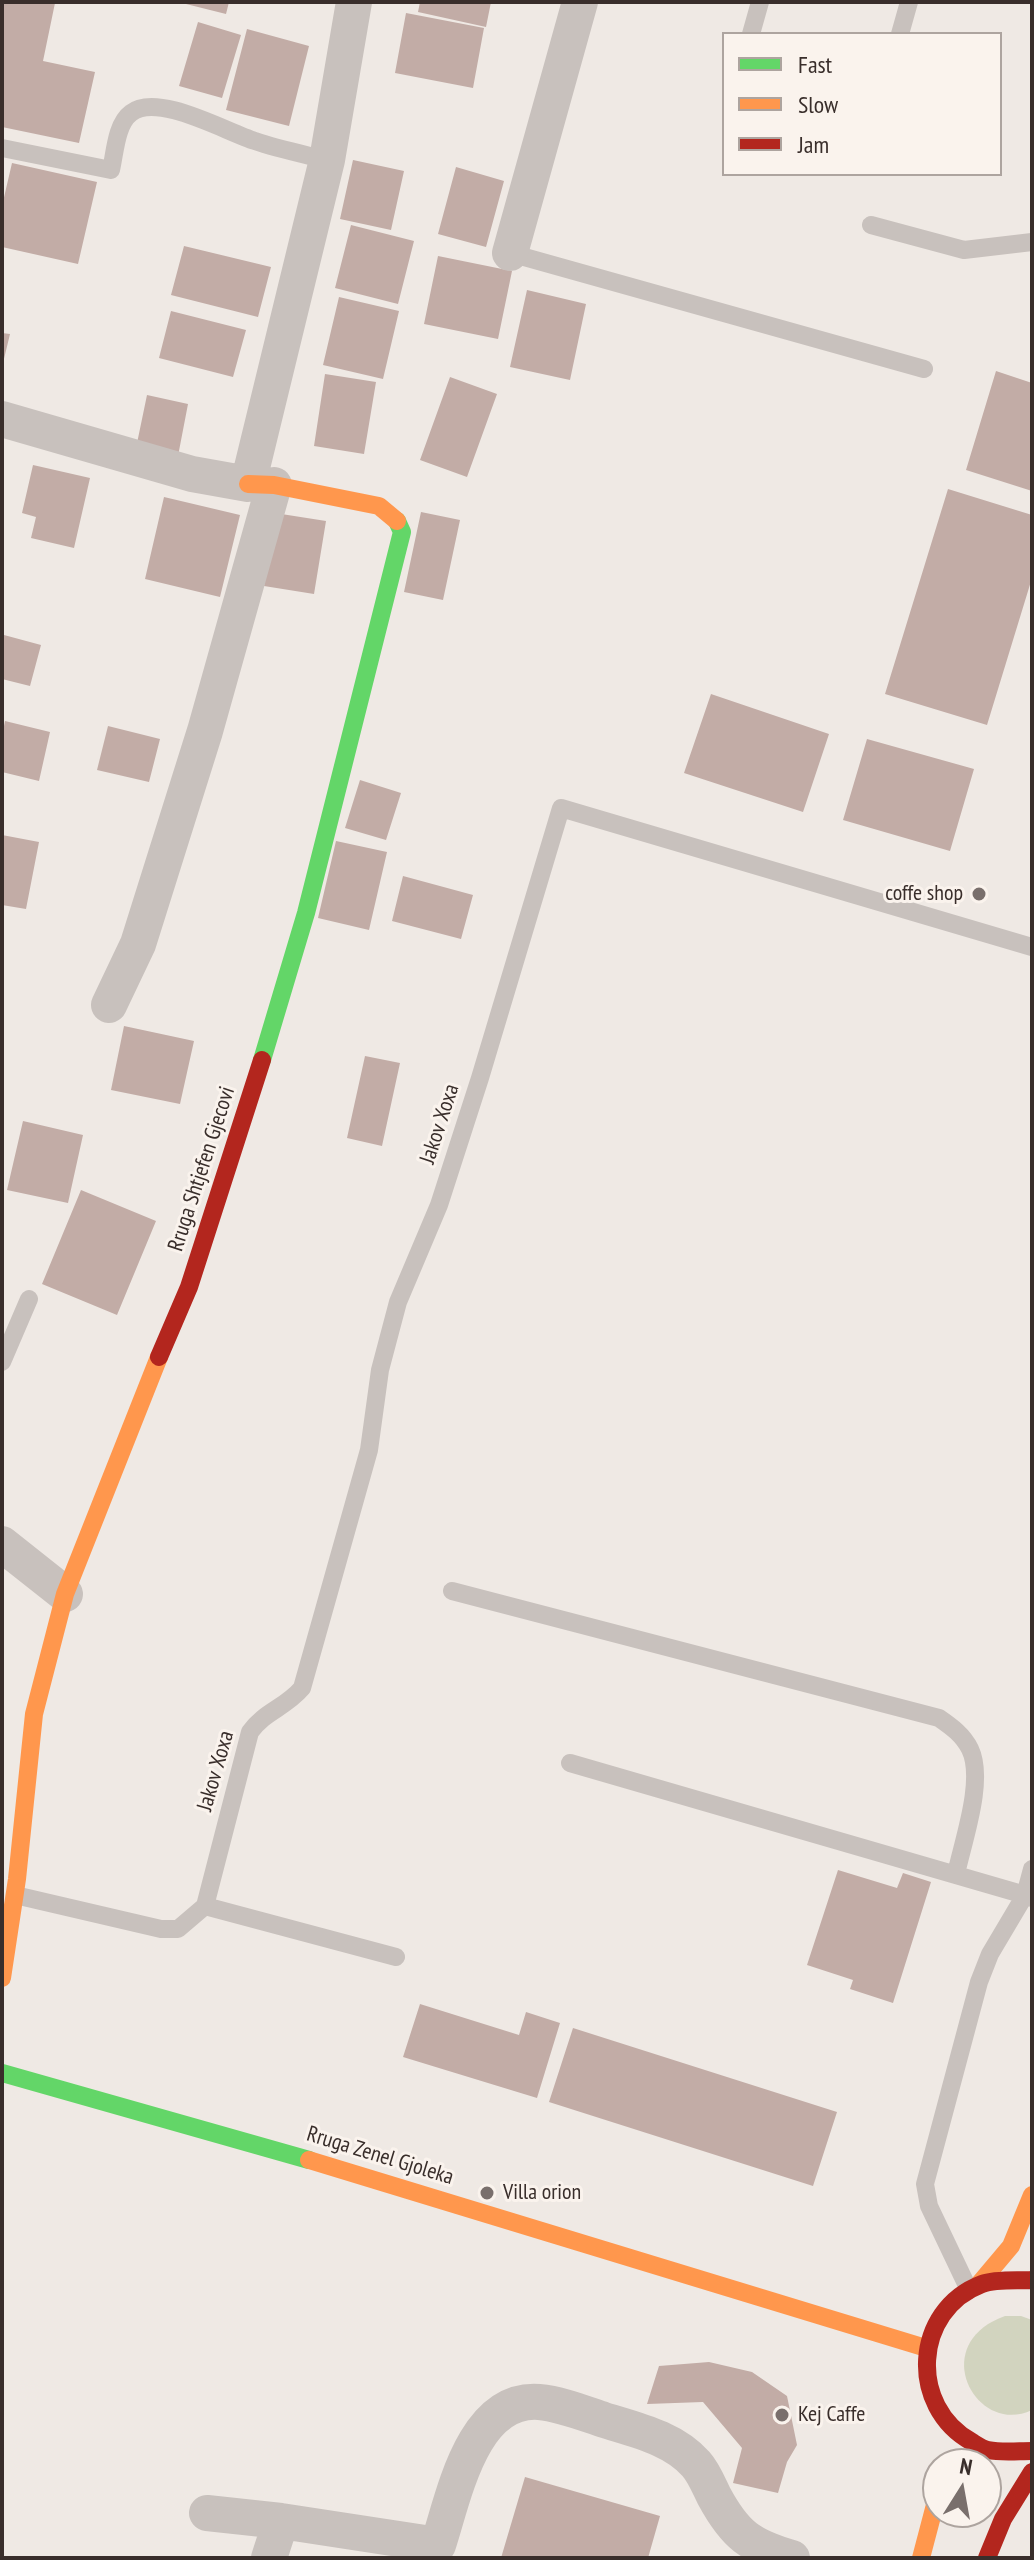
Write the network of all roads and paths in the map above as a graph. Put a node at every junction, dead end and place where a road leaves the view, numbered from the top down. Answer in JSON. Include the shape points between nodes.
{"nodes":[{"id":1,"x":354,"y":2,"type":"edge"},
{"id":2,"x":580,"y":2,"type":"edge"},
{"id":3,"x":760,"y":2,"type":"edge"},
{"id":4,"x":909,"y":2,"type":"edge"},
{"id":5,"x":752,"y":32,"type":"edge"},
{"id":6,"x":901,"y":32,"type":"edge"},
{"id":7,"x":2,"y":148,"type":"edge"},
{"id":8,"x":327,"y":160,"type":"junction"},
{"id":9,"x":871,"y":225,"type":"dead end"},
{"id":10,"x":1032,"y":242,"type":"edge"},
{"id":11,"x":510,"y":253,"type":"joint"},
{"id":12,"x":924,"y":369,"type":"dead end"},
{"id":13,"x":2,"y":419,"type":"edge"},
{"id":14,"x":261,"y":485,"type":"junction"},
{"id":15,"x":1032,"y":947,"type":"edge"},
{"id":16,"x":109,"y":1005,"type":"dead end"},
{"id":17,"x":29,"y":1299,"type":"dead end"},
{"id":18,"x":2,"y":1362,"type":"edge"},
{"id":19,"x":2,"y":1544,"type":"edge"},
{"id":20,"x":452,"y":1591,"type":"dead end"},
{"id":21,"x":65,"y":1594,"type":"junction"},
{"id":22,"x":570,"y":1763,"type":"dead end"},
{"id":23,"x":1032,"y":1869,"type":"edge"},
{"id":24,"x":956,"y":1874,"type":"junction"},
{"id":25,"x":15,"y":1895,"type":"junction"},
{"id":26,"x":1028,"y":1896,"type":"edge"},
{"id":27,"x":205,"y":1906,"type":"junction"},
{"id":28,"x":396,"y":1957,"type":"dead end"},
{"id":29,"x":2,"y":1978,"type":"edge"},
{"id":30,"x":2,"y":2073,"type":"edge"},
{"id":31,"x":1032,"y":2195,"type":"edge"},
{"id":32,"x":1032,"y":2280,"type":"edge"},
{"id":33,"x":974,"y":2287,"type":"junction"},
{"id":34,"x":926,"y":2348,"type":"junction"},
{"id":35,"x":936,"y":2409,"type":"junction"},
{"id":36,"x":938,"y":2435,"type":"dead end"},
{"id":37,"x":1032,"y":2451,"type":"edge"},
{"id":38,"x":1032,"y":2472,"type":"edge"},
{"id":39,"x":207,"y":2513,"type":"dead end"},
{"id":40,"x":281,"y":2521,"type":"junction"},
{"id":41,"x":929,"y":2528,"type":"edge"},
{"id":42,"x":269,"y":2558,"type":"edge"},
{"id":43,"x":792,"y":2558,"type":"edge"},
{"id":44,"x":921,"y":2558,"type":"edge"},
{"id":45,"x":987,"y":2558,"type":"edge"}],
"edges":[{"from":1,"to":8,"type":"street"},
{"from":2,"to":11,"type":"street"},
{"from":3,"to":5,"type":"lane"},
{"from":4,"to":6,"type":"lane"},
{"from":7,"to":8,"type":"lane","via":[[111,170],[123,121],[133,110],[148,106]]},
{"from":8,"to":14,"type":"street"},
{"from":9,"to":10,"type":"lane","via":[[964,250]]},
{"from":11,"to":12,"type":"lane"},
{"from":13,"to":14,"type":"street","via":[[192,474]]},
{"from":14,"to":16,"type":"street","via":[[205,731],[138,944]]},
{"from":14,"to":21,"type":"street","name":"Rruga Shtjefen Gjecovi","via":[[379,506],[398,520],[402,532],[306,913],[237,1143],[189,1287]]},
{"from":15,"to":27,"type":"lane","name":"Jakov Xoxa","via":[[561,808],[439,1205],[398,1302],[380,1370],[369,1450],[302,1688],[260,1718],[250,1732]]},
{"from":17,"to":18,"type":"lane"},
{"from":19,"to":21,"type":"street"},
{"from":20,"to":24,"type":"lane","via":[[939,1718],[958,1731],[972,1751],[976,1779]]},
{"from":21,"to":25,"type":"street","name":"Rruga Shtjefen Gjecovi","via":[[34,1714]]},
{"from":22,"to":24,"type":"lane"},
{"from":23,"to":26,"type":"lane"},
{"from":24,"to":26,"type":"lane"},
{"from":25,"to":27,"type":"lane","via":[[161,1929],[178,1929]]},
{"from":25,"to":29,"type":"street","name":"Rruga Shtjefen Gjecovi"},
{"from":26,"to":33,"type":"lane","via":[[990,1954],[979,1982],[925,2184],[929,2206]]},
{"from":27,"to":28,"type":"lane"},
{"from":30,"to":34,"type":"street","name":"Rruga Zenel Gjoleka","via":[[234,2137]]},
{"from":31,"to":33,"type":"street","via":[[1011,2246]]},
{"from":32,"to":33,"type":"street","via":[[1005,2277]]},
{"from":33,"to":34,"type":"street","via":[[955,2299],[937,2321]]},
{"from":34,"to":35,"type":"street","via":[[926,2379]]},
{"from":35,"to":36,"type":"street"},
{"from":35,"to":37,"type":"street","via":[[957,2433],[986,2450]]},
{"from":38,"to":45,"type":"street"},
{"from":39,"to":40,"type":"street"},
{"from":40,"to":42,"type":"street"},
{"from":40,"to":43,"type":"street","via":[[438,2545],[482,2428],[508,2407],[536,2402],[675,2446],[697,2465],[737,2533],[760,2549]]},
{"from":41,"to":44,"type":"street"}]}
